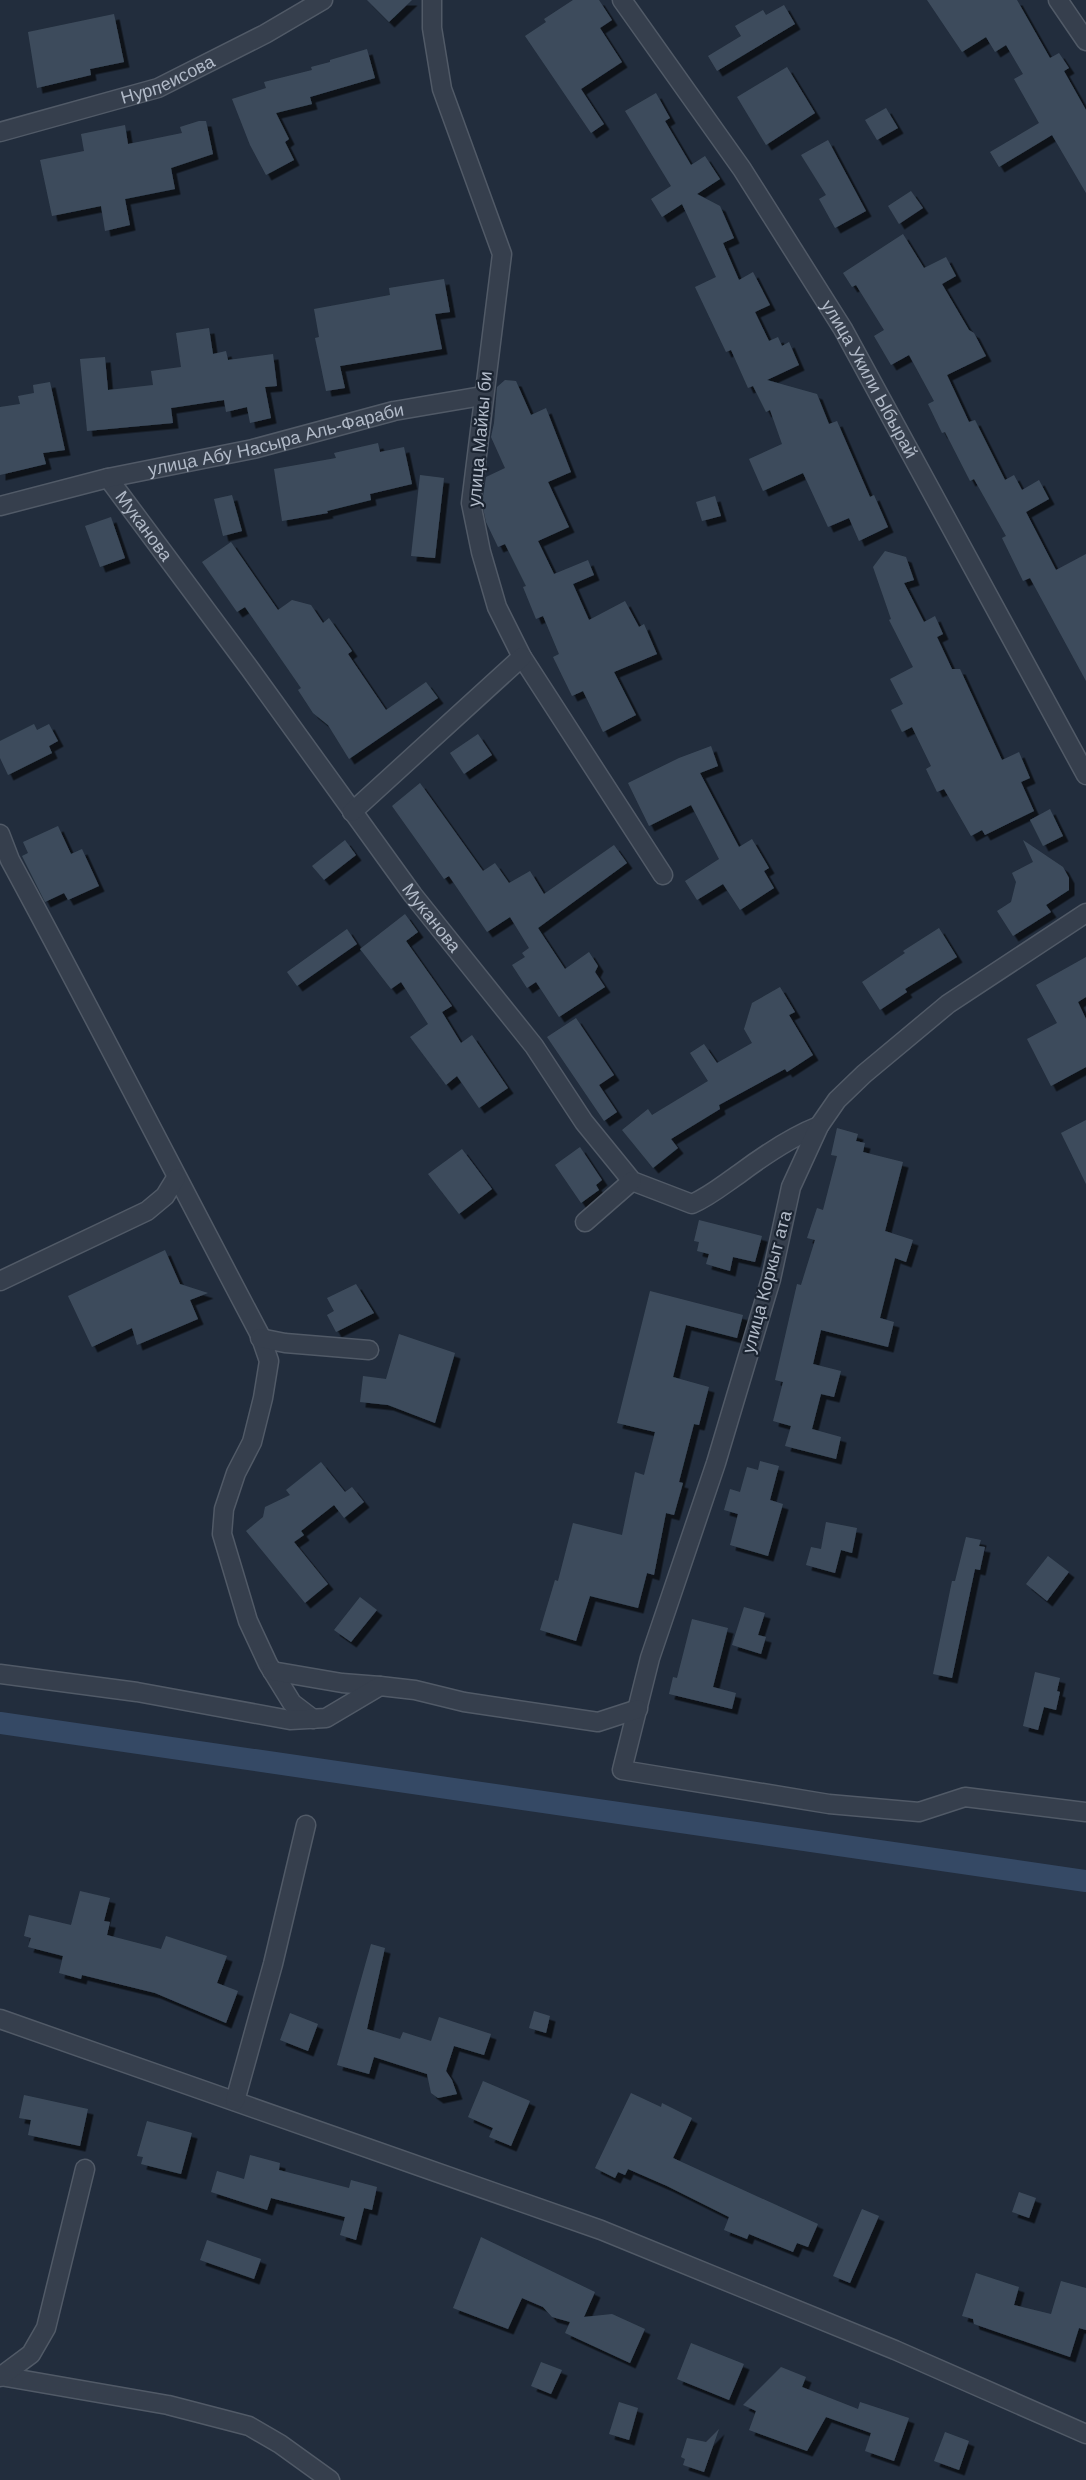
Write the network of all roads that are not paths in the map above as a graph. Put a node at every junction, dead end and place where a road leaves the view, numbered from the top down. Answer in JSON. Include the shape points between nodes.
{"nodes":[{"id":1,"x":323,"y":0,"type":"edge"},
{"id":2,"x":432,"y":0,"type":"edge"},
{"id":3,"x":622,"y":0,"type":"edge"},
{"id":4,"x":1058,"y":0,"type":"edge"},
{"id":5,"x":1086,"y":41,"type":"edge"},
{"id":6,"x":0,"y":132,"type":"edge"},
{"id":7,"x":482,"y":396,"type":"junction"},
{"id":8,"x":108,"y":478,"type":"junction"},
{"id":9,"x":0,"y":506,"type":"edge"},
{"id":10,"x":522,"y":657,"type":"junction"},
{"id":11,"x":1086,"y":775,"type":"edge"},
{"id":12,"x":352,"y":812,"type":"junction"},
{"id":13,"x":0,"y":834,"type":"edge"},
{"id":14,"x":663,"y":875,"type":"dead end"},
{"id":15,"x":1086,"y":913,"type":"edge"},
{"id":16,"x":819,"y":1126,"type":"junction"},
{"id":17,"x":176,"y":1179,"type":"junction"},
{"id":18,"x":632,"y":1181,"type":"junction"},
{"id":19,"x":585,"y":1222,"type":"dead end"},
{"id":20,"x":0,"y":1281,"type":"edge"},
{"id":21,"x":260,"y":1338,"type":"junction"},
{"id":22,"x":369,"y":1350,"type":"dead end"},
{"id":23,"x":272,"y":1671,"type":"junction"},
{"id":24,"x":0,"y":1674,"type":"edge"},
{"id":25,"x":380,"y":1686,"type":"junction"},
{"id":26,"x":638,"y":1709,"type":"junction"},
{"id":27,"x":313,"y":1719,"type":"junction"},
{"id":28,"x":1086,"y":1812,"type":"edge"},
{"id":29,"x":306,"y":1825,"type":"dead end"},
{"id":30,"x":0,"y":2019,"type":"edge"},
{"id":31,"x":235,"y":2101,"type":"junction"},
{"id":32,"x":85,"y":2169,"type":"dead end"},
{"id":33,"x":0,"y":2377,"type":"edge"},
{"id":34,"x":1086,"y":2434,"type":"edge"},
{"id":35,"x":330,"y":2480,"type":"edge"}],
"edges":[{"from":1,"to":6,"type":"street","name":"Нурпеисова","via":[[158,88]]},
{"from":2,"to":7,"type":"street","name":"улица Майкы би","via":[[432,28],[442,89],[502,254]]},
{"from":3,"to":11,"type":"street","name":"улица Укили Ыбырай","via":[[742,169],[843,329]]},
{"from":4,"to":5,"type":"street"},
{"from":7,"to":8,"type":"street","name":"улица Абу Насыра Аль-Фараби","via":[[394,411],[253,449]]},
{"from":7,"to":10,"type":"street","name":"улица Майкы би","via":[[471,503],[496,607]]},
{"from":8,"to":9,"type":"street","name":"улица Абу Насыра Аль-Фараби"},
{"from":8,"to":12,"type":"street","name":"Муканова"},
{"from":10,"to":12,"type":"street"},
{"from":10,"to":14,"type":"street","name":"улица Майкы би"},
{"from":12,"to":18,"type":"street","name":"Муканова","via":[[534,1046],[584,1122]]},
{"from":13,"to":17,"type":"street","via":[[9,860],[104,1033]]},
{"from":15,"to":16,"type":"street","name":"улица Коркыт ата","via":[[948,1004],[864,1074],[837,1100]]},
{"from":16,"to":18,"type":"street","name":"Муканова","via":[[801,1133],[711,1196],[692,1204]]},
{"from":16,"to":26,"type":"street","name":"улица Коркыт ата","via":[[791,1187],[771,1279],[716,1463],[650,1658]]},
{"from":17,"to":20,"type":"street","via":[[165,1196],[147,1211]]},
{"from":17,"to":21,"type":"street"},
{"from":18,"to":19,"type":"street"},
{"from":21,"to":22,"type":"street"},
{"from":21,"to":23,"type":"street","via":[[269,1361],[264,1398],[252,1442],[224,1509],[222,1533],[248,1621]]},
{"from":23,"to":25,"type":"street"},
{"from":23,"to":27,"type":"street","via":[[292,1703]]},
{"from":24,"to":27,"type":"street","via":[[137,1692],[290,1720]]},
{"from":25,"to":26,"type":"street","via":[[598,1722]]},
{"from":25,"to":27,"type":"street","via":[[326,1718]]},
{"from":26,"to":28,"type":"street","name":"улица Коркыт ата","via":[[622,1770],[829,1804],[919,1812],[965,1797]]},
{"from":29,"to":31,"type":"street"},
{"from":30,"to":31,"type":"street"},
{"from":31,"to":34,"type":"street","via":[[601,2230],[895,2350]]},
{"from":32,"to":33,"type":"street","via":[[46,2328],[31,2354]]},
{"from":33,"to":35,"type":"street","via":[[168,2405],[249,2426]]}]}
